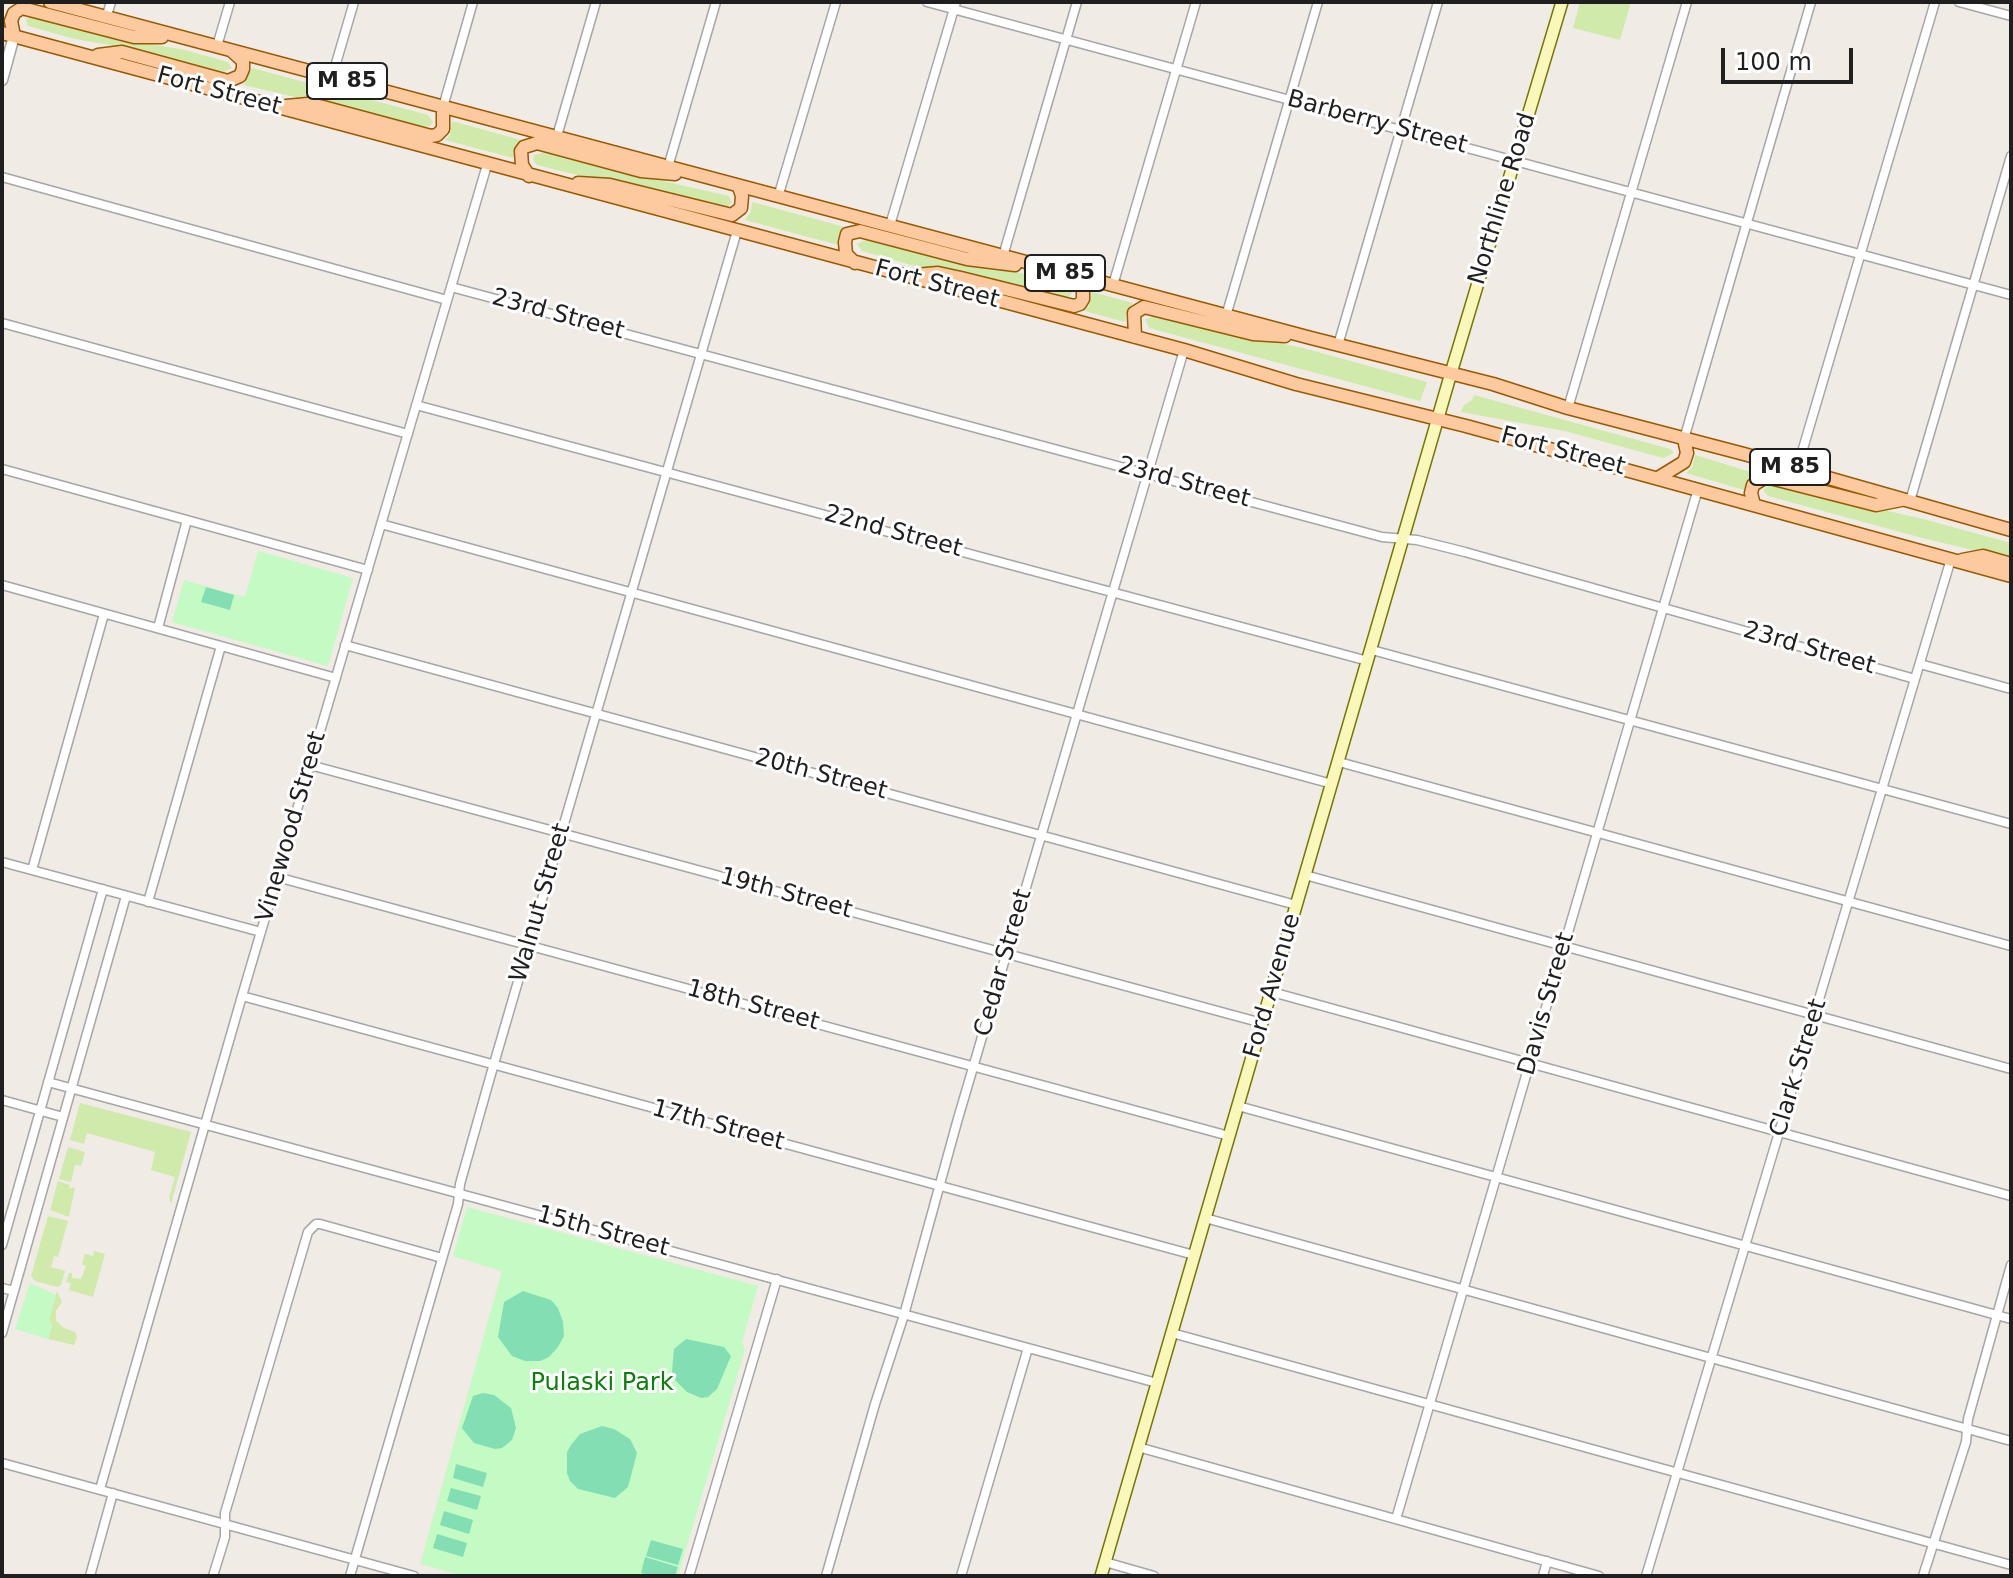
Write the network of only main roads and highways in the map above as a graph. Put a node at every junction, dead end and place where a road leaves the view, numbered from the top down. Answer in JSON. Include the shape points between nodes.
{"nodes":[{"id":1,"x":50,"y":2,"type":"edge"},
{"id":2,"x":1562,"y":2,"type":"edge"},
{"id":3,"x":8,"y":34,"type":"edge"},
{"id":4,"x":185,"y":38,"type":"junction"},
{"id":5,"x":223,"y":48,"type":"junction"},
{"id":6,"x":91,"y":56,"type":"junction"},
{"id":7,"x":275,"y":107,"type":"junction"},
{"id":8,"x":443,"y":107,"type":"junction"},
{"id":9,"x":694,"y":174,"type":"junction"},
{"id":10,"x":529,"y":176,"type":"junction"},
{"id":11,"x":551,"y":181,"type":"junction"},
{"id":12,"x":739,"y":187,"type":"junction"},
{"id":13,"x":855,"y":263,"type":"junction"},
{"id":14,"x":1038,"y":265,"type":"junction"},
{"id":15,"x":1075,"y":275,"type":"junction"},
{"id":16,"x":903,"y":276,"type":"junction"},
{"id":17,"x":1300,"y":335,"type":"junction"},
{"id":18,"x":1135,"y":337,"type":"junction"},
{"id":19,"x":1451,"y":373,"type":"junction"},
{"id":20,"x":1445,"y":396,"type":"joint"},
{"id":21,"x":1439,"y":419,"type":"junction"},
{"id":22,"x":1684,"y":439,"type":"junction"},
{"id":23,"x":1658,"y":478,"type":"junction"},
{"id":24,"x":1907,"y":500,"type":"junction"},
{"id":25,"x":1754,"y":505,"type":"junction"},
{"id":26,"x":2011,"y":530,"type":"edge"},
{"id":27,"x":1955,"y":560,"type":"junction"},
{"id":28,"x":2011,"y":564,"type":"edge"},
{"id":29,"x":2011,"y":576,"type":"edge"},
{"id":30,"x":1101,"y":1576,"type":"edge"}],
"edges":[{"from":1,"to":4,"type":"main road","name":"Fort Street","number":"M 85"},
{"from":2,"to":19,"type":"main road","name":"Northline Road"},
{"from":3,"to":4,"type":"main road","via":[[14,13],[22,8],[134,37]]},
{"from":3,"to":6,"type":"main road","name":"Fort Street","number":"M 85"},
{"from":4,"to":5,"type":"main road","name":"Fort Street","number":"M 85"},
{"from":5,"to":6,"type":"main road","via":[[244,65],[233,81],[122,52]]},
{"from":5,"to":8,"type":"main road","name":"Fort Street","number":"M 85"},
{"from":6,"to":7,"type":"main road","name":"Fort Street","number":"M 85"},
{"from":7,"to":8,"type":"main road","via":[[308,104],[431,136],[443,129]]},
{"from":7,"to":10,"type":"main road","name":"Fort Street","number":"M 85"},
{"from":8,"to":9,"type":"main road","name":"Fort Street","number":"M 85"},
{"from":9,"to":10,"type":"main road","via":[[641,171],[537,143],[521,151]]},
{"from":9,"to":12,"type":"main road","name":"Fort Street","number":"M 85"},
{"from":10,"to":11,"type":"main road","name":"Fort Street","number":"M 85"},
{"from":11,"to":12,"type":"main road","via":[[610,185],[732,215],[741,208]]},
{"from":11,"to":13,"type":"main road","name":"Fort Street","number":"M 85"},
{"from":12,"to":14,"type":"main road","name":"Fort Street","number":"M 85"},
{"from":13,"to":14,"type":"main road","via":[[846,254],[845,242],[847,234],[860,231],[998,265]]},
{"from":13,"to":16,"type":"main road","name":"Fort Street","number":"M 85"},
{"from":14,"to":15,"type":"main road","name":"Fort Street","number":"M 85"},
{"from":15,"to":16,"type":"main road","via":[[1083,299],[1074,306],[938,273]]},
{"from":15,"to":17,"type":"main road","name":"Fort Street","number":"M 85"},
{"from":16,"to":18,"type":"main road","name":"Fort Street","number":"M 85"},
{"from":17,"to":18,"type":"main road","via":[[1253,334],[1144,307],[1134,313]]},
{"from":17,"to":19,"type":"main road","name":"Fort Street","number":"M 85"},
{"from":18,"to":21,"type":"main road","name":"Fort Street","number":"M 85"},
{"from":19,"to":20,"type":"main road","name":"Northline Road"},
{"from":19,"to":22,"type":"main road","name":"Fort Street","number":"M 85"},
{"from":20,"to":21,"type":"main road","name":"Ford Avenue"},
{"from":21,"to":23,"type":"main road","name":"Fort Street","number":"M 85"},
{"from":21,"to":30,"type":"main road","name":"Ford Avenue"},
{"from":22,"to":23,"type":"main road","via":[[1684,462]]},
{"from":22,"to":24,"type":"main road","name":"Fort Street","number":"M 85"},
{"from":23,"to":25,"type":"main road","name":"Fort Street","number":"M 85"},
{"from":24,"to":25,"type":"main road","via":[[1876,505],[1766,477],[1753,485]]},
{"from":24,"to":26,"type":"main road","name":"Fort Street","number":"M 85"},
{"from":25,"to":27,"type":"main road","name":"Fort Street","number":"M 85"},
{"from":27,"to":28,"type":"main road","via":[[1983,556]]},
{"from":27,"to":29,"type":"main road","name":"Fort Street","number":"M 85"}]}
